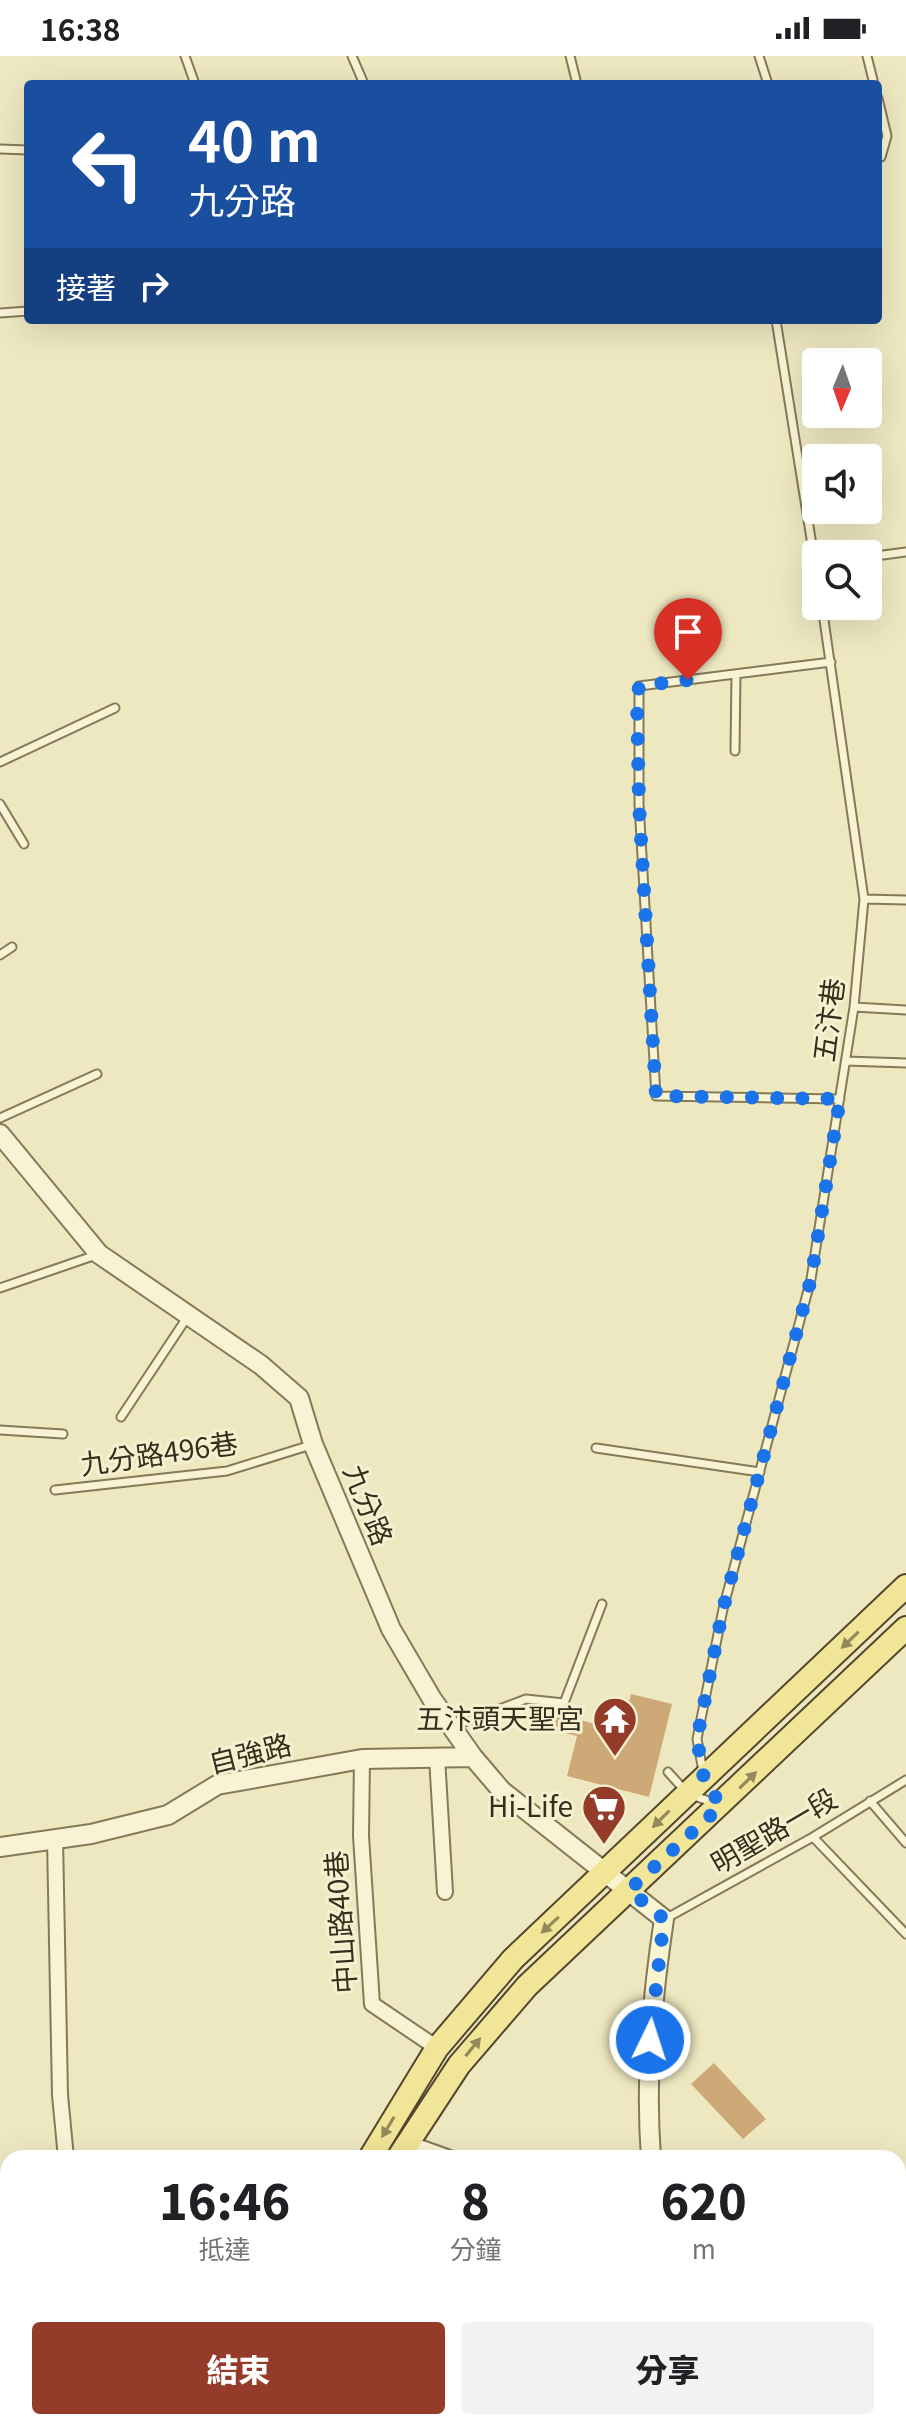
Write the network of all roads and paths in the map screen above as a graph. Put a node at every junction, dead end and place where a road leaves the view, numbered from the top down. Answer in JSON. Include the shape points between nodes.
{"nodes":[{"id":1,"x":185,"y":56,"type":"edge"},
{"id":2,"x":352,"y":56,"type":"edge"},
{"id":3,"x":570,"y":56,"type":"edge"},
{"id":4,"x":759,"y":56,"type":"edge"},
{"id":5,"x":867,"y":56,"type":"edge"},
{"id":6,"x":194,"y":80,"type":"edge"},
{"id":7,"x":362,"y":80,"type":"edge"},
{"id":8,"x":576,"y":80,"type":"edge"},
{"id":9,"x":767,"y":80,"type":"edge"},
{"id":10,"x":873,"y":80,"type":"edge"},
{"id":11,"x":882,"y":115,"type":"edge"},
{"id":12,"x":0,"y":149,"type":"edge"},
{"id":13,"x":24,"y":150,"type":"edge"},
{"id":14,"x":882,"y":154,"type":"edge"},
{"id":15,"x":24,"y":311,"type":"edge"},
{"id":16,"x":0,"y":313,"type":"edge"},
{"id":17,"x":777,"y":324,"type":"edge"},
{"id":18,"x":812,"y":540,"type":"edge"},
{"id":19,"x":906,"y":552,"type":"edge"},
{"id":20,"x":882,"y":555,"type":"edge"},
{"id":21,"x":824,"y":620,"type":"edge"},
{"id":22,"x":831,"y":662,"type":"junction"},
{"id":23,"x":736,"y":674,"type":"junction"},
{"id":24,"x":115,"y":708,"type":"dead end"},
{"id":25,"x":735,"y":751,"type":"dead end"},
{"id":26,"x":0,"y":762,"type":"edge"},
{"id":27,"x":0,"y":804,"type":"edge"},
{"id":28,"x":24,"y":844,"type":"dead end"},
{"id":29,"x":864,"y":899,"type":"junction"},
{"id":30,"x":906,"y":900,"type":"edge"},
{"id":31,"x":12,"y":947,"type":"dead end"},
{"id":32,"x":0,"y":955,"type":"edge"},
{"id":33,"x":854,"y":1007,"type":"junction"},
{"id":34,"x":906,"y":1010,"type":"edge"},
{"id":35,"x":846,"y":1061,"type":"junction"},
{"id":36,"x":906,"y":1063,"type":"edge"},
{"id":37,"x":97,"y":1074,"type":"dead end"},
{"id":38,"x":840,"y":1099,"type":"junction"},
{"id":39,"x":0,"y":1118,"type":"edge"},
{"id":40,"x":0,"y":1134,"type":"edge"},
{"id":41,"x":99,"y":1254,"type":"junction"},
{"id":42,"x":0,"y":1288,"type":"edge"},
{"id":43,"x":188,"y":1316,"type":"junction"},
{"id":44,"x":121,"y":1417,"type":"dead end"},
{"id":45,"x":0,"y":1430,"type":"edge"},
{"id":46,"x":63,"y":1434,"type":"dead end"},
{"id":47,"x":313,"y":1444,"type":"junction"},
{"id":48,"x":596,"y":1448,"type":"dead end"},
{"id":49,"x":760,"y":1472,"type":"junction"},
{"id":50,"x":55,"y":1490,"type":"dead end"},
{"id":51,"x":906,"y":1586,"type":"edge"},
{"id":52,"x":602,"y":1604,"type":"dead end"},
{"id":53,"x":906,"y":1628,"type":"edge"},
{"id":54,"x":452,"y":1727,"type":"junction"},
{"id":55,"x":437,"y":1757,"type":"junction"},
{"id":56,"x":473,"y":1757,"type":"junction"},
{"id":57,"x":362,"y":1759,"type":"junction"},
{"id":58,"x":668,"y":1772,"type":"dead end"},
{"id":59,"x":906,"y":1780,"type":"edge"},
{"id":60,"x":696,"y":1786,"type":"junction"},
{"id":61,"x":870,"y":1801,"type":"junction"},
{"id":62,"x":721,"y":1806,"type":"junction"},
{"id":63,"x":813,"y":1837,"type":"junction"},
{"id":64,"x":55,"y":1839,"type":"junction"},
{"id":65,"x":906,"y":1843,"type":"edge"},
{"id":66,"x":0,"y":1847,"type":"edge"},
{"id":67,"x":608,"y":1872,"type":"junction"},
{"id":68,"x":629,"y":1890,"type":"junction"},
{"id":69,"x":445,"y":1892,"type":"dead end"},
{"id":70,"x":664,"y":1919,"type":"junction"},
{"id":71,"x":906,"y":1934,"type":"edge"},
{"id":72,"x":437,"y":2048,"type":"junction"},
{"id":73,"x":65,"y":2150,"type":"edge"},
{"id":74,"x":375,"y":2150,"type":"edge"},
{"id":75,"x":404,"y":2150,"type":"edge"},
{"id":76,"x":650,"y":2150,"type":"edge"}],
"edges":[{"from":1,"to":6,"type":"lane"},
{"from":2,"to":7,"type":"lane"},
{"from":3,"to":8,"type":"lane"},
{"from":4,"to":9,"type":"lane"},
{"from":5,"to":10,"type":"lane"},
{"from":11,"to":14,"type":"lane","via":[[887,136]]},
{"from":12,"to":13,"type":"lane"},
{"from":15,"to":16,"type":"lane"},
{"from":17,"to":18,"type":"lane"},
{"from":19,"to":20,"type":"lane"},
{"from":21,"to":22,"type":"lane","name":"五汴巷"},
{"from":22,"to":23,"type":"lane"},
{"from":22,"to":29,"type":"lane","name":"五汴巷"},
{"from":23,"to":25,"type":"lane"},
{"from":23,"to":38,"type":"lane","via":[[639,686],[639,804],[656,1096]]},
{"from":24,"to":26,"type":"lane"},
{"from":27,"to":28,"type":"lane"},
{"from":29,"to":30,"type":"lane"},
{"from":29,"to":33,"type":"lane","name":"五汴巷"},
{"from":31,"to":32,"type":"lane"},
{"from":33,"to":34,"type":"lane"},
{"from":33,"to":35,"type":"lane","name":"五汴巷"},
{"from":35,"to":36,"type":"lane"},
{"from":35,"to":38,"type":"lane","name":"五汴巷"},
{"from":37,"to":39,"type":"lane"},
{"from":38,"to":49,"type":"lane","name":"五汴巷","via":[[811,1279]]},
{"from":40,"to":41,"type":"street","name":"九分路"},
{"from":41,"to":42,"type":"lane"},
{"from":41,"to":43,"type":"street","name":"九分路"},
{"from":43,"to":44,"type":"lane"},
{"from":43,"to":47,"type":"street","name":"九分路","via":[[299,1398]]},
{"from":45,"to":46,"type":"lane"},
{"from":47,"to":50,"type":"lane","name":"九分路496巷","via":[[227,1471]]},
{"from":47,"to":54,"type":"street","name":"九分路","via":[[391,1629]]},
{"from":48,"to":49,"type":"lane"},
{"from":49,"to":60,"type":"lane","name":"五汴巷","via":[[694,1740]]},
{"from":51,"to":60,"type":"main road","one_way":true},
{"from":52,"to":54,"type":"lane","via":[[564,1703],[526,1699]]},
{"from":62,"to":53,"type":"main road","one_way":true},
{"from":54,"to":56,"type":"street","name":"九分路"},
{"from":55,"to":56,"type":"street","name":"自強路"},
{"from":55,"to":57,"type":"street","name":"自強路"},
{"from":55,"to":69,"type":"street"},
{"from":56,"to":67,"type":"street","name":"九分路","via":[[502,1791]]},
{"from":57,"to":64,"type":"street","name":"自強路","via":[[217,1785],[168,1815]]},
{"from":57,"to":72,"type":"street","name":"中山路40巷","via":[[361,1836],[372,2004]]},
{"from":58,"to":60,"type":"lane"},
{"from":59,"to":61,"type":"lane","name":"明聖路一段"},
{"from":60,"to":62,"type":"lane","name":"五汴巷"},
{"from":60,"to":62,"type":"lane"},
{"from":60,"to":67,"type":"main road","one_way":true},
{"from":61,"to":63,"type":"lane","name":"明聖路一段"},
{"from":61,"to":65,"type":"lane"},
{"from":62,"to":68,"type":"main road"},
{"from":63,"to":70,"type":"lane","name":"明聖路一段"},
{"from":63,"to":71,"type":"lane"},
{"from":64,"to":66,"type":"street","name":"自強路"},
{"from":64,"to":73,"type":"street"},
{"from":67,"to":68,"type":"street","name":"九分路"},
{"from":67,"to":72,"type":"main road","one_way":true,"via":[[513,1959]]},
{"from":68,"to":70,"type":"street","name":"九分路"},
{"from":75,"to":68,"type":"main road","one_way":true,"via":[[491,2025]]},
{"from":70,"to":76,"type":"street","via":[[651,2008]]},
{"from":72,"to":74,"type":"main road","one_way":true}]}
